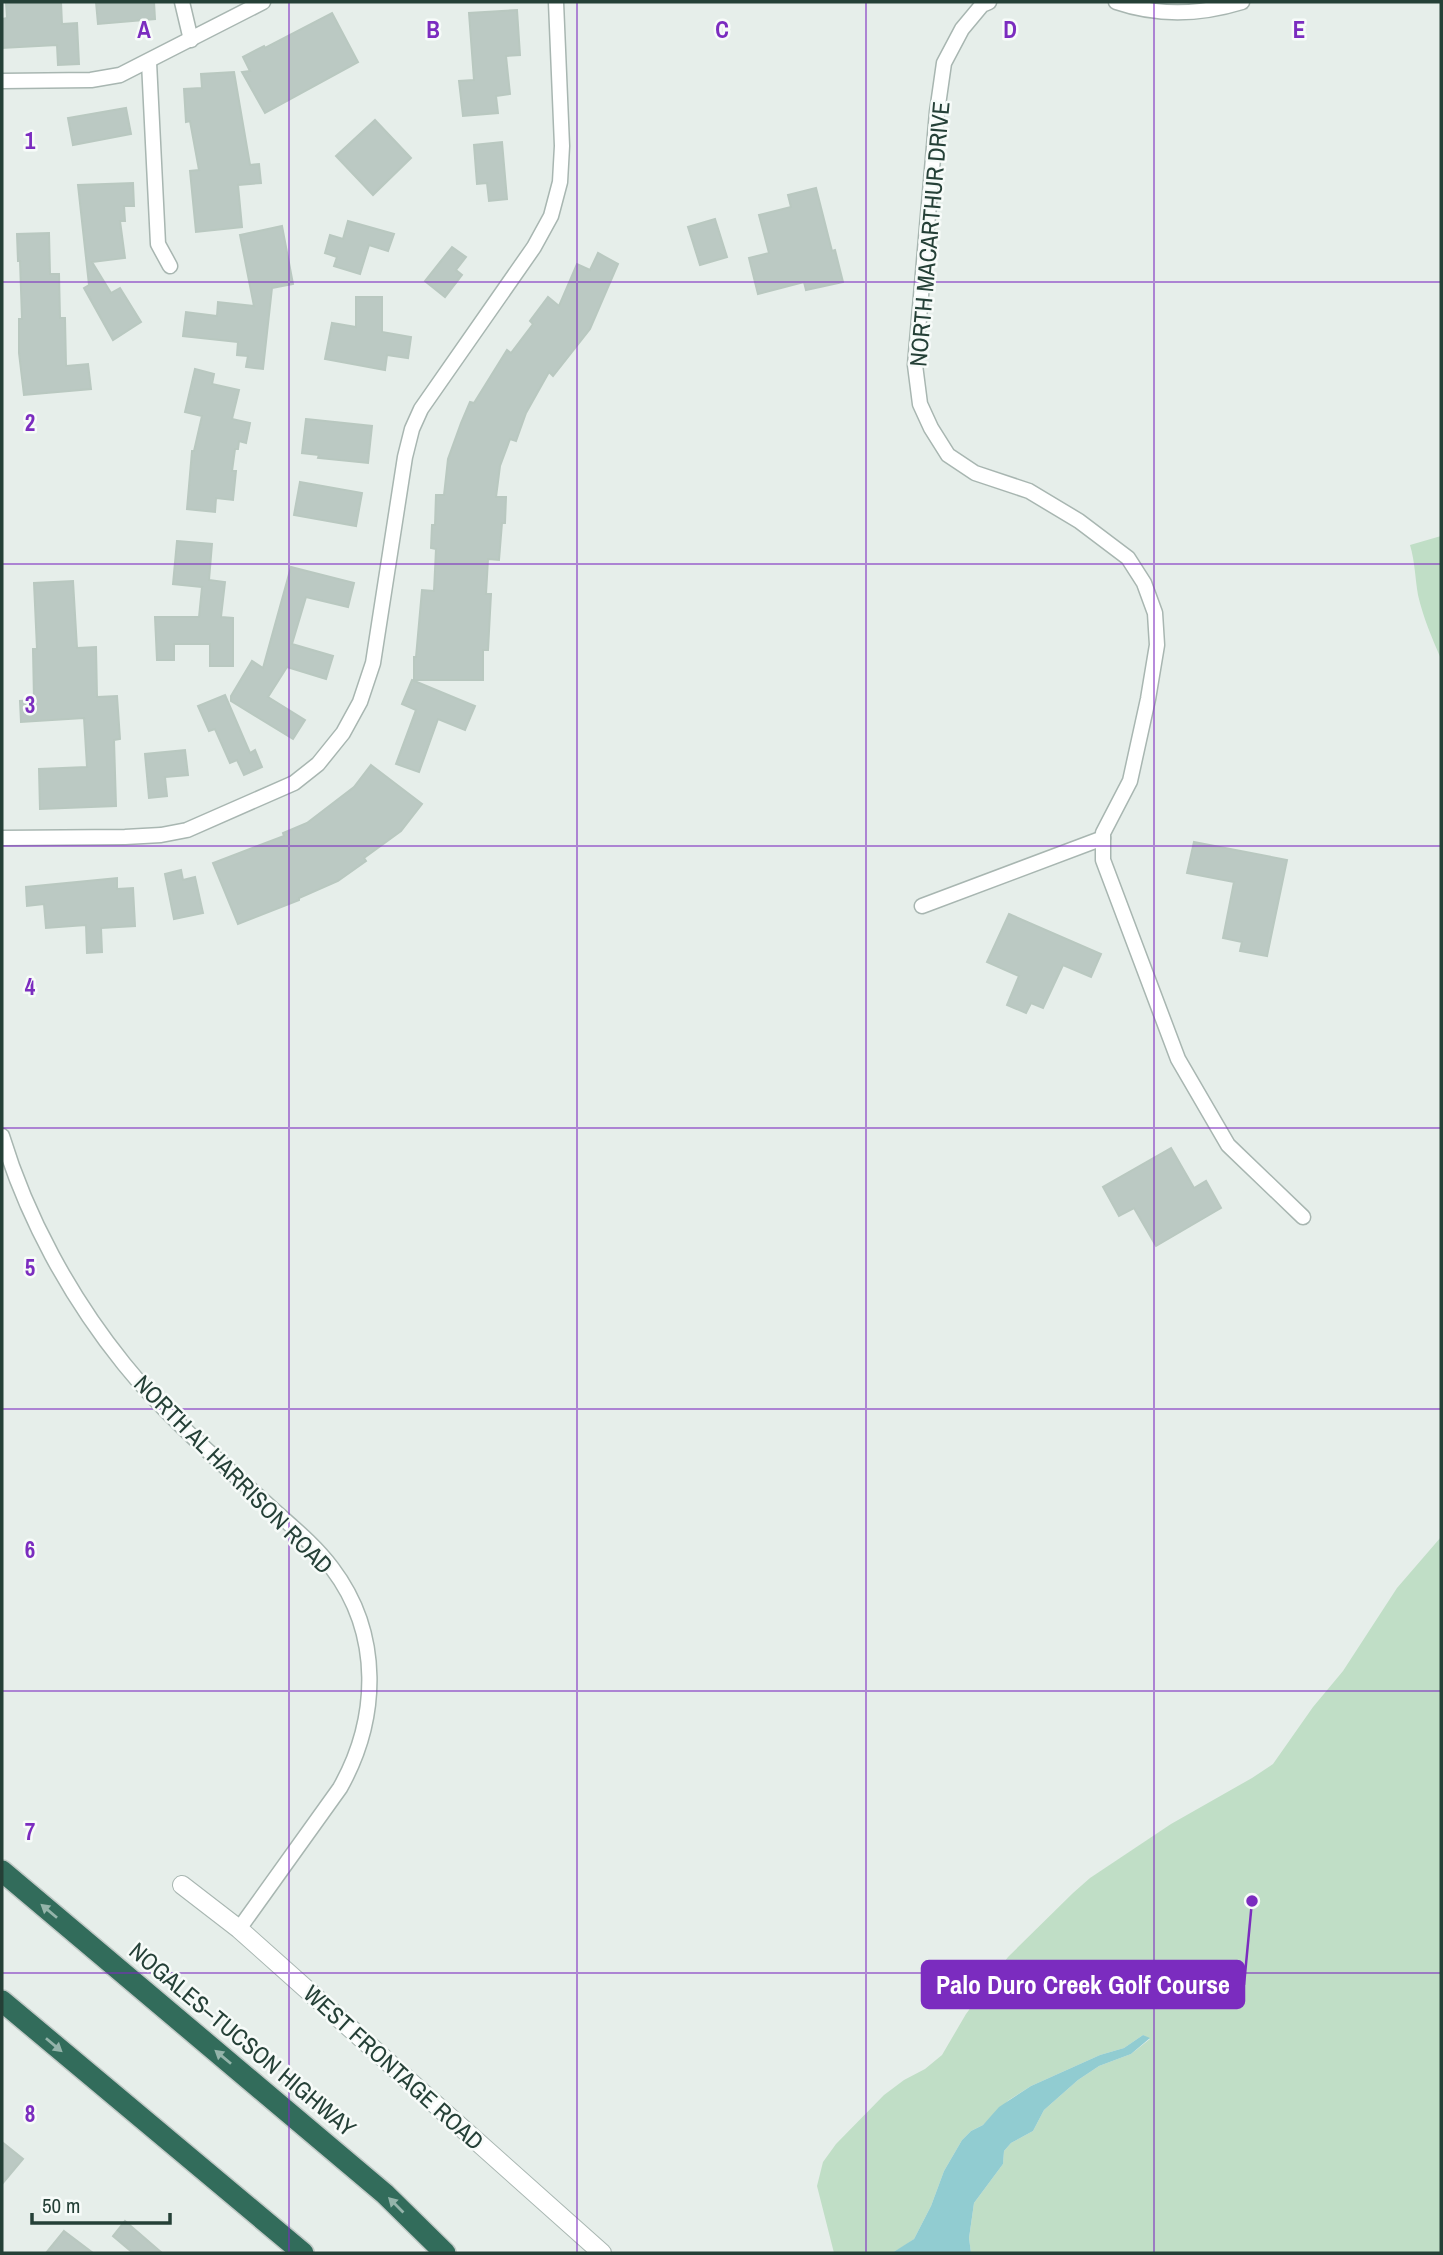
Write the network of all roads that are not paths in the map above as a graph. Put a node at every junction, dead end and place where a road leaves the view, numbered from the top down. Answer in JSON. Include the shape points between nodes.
{"nodes":[{"id":1,"x":182,"y":2,"type":"edge"},
{"id":2,"x":263,"y":2,"type":"edge"},
{"id":3,"x":556,"y":2,"type":"edge"},
{"id":4,"x":989,"y":2,"type":"edge"},
{"id":5,"x":1116,"y":2,"type":"edge"},
{"id":6,"x":1242,"y":2,"type":"edge"},
{"id":7,"x":191,"y":40,"type":"junction"},
{"id":8,"x":149,"y":62,"type":"junction"},
{"id":9,"x":2,"y":81,"type":"edge"},
{"id":10,"x":170,"y":266,"type":"dead end"},
{"id":11,"x":2,"y":838,"type":"edge"},
{"id":12,"x":1103,"y":838,"type":"junction"},
{"id":13,"x":922,"y":906,"type":"dead end"},
{"id":14,"x":2,"y":1136,"type":"edge"},
{"id":15,"x":1303,"y":1217,"type":"dead end"},
{"id":16,"x":2,"y":1871,"type":"edge"},
{"id":17,"x":182,"y":1885,"type":"dead end"},
{"id":18,"x":239,"y":1929,"type":"junction"},
{"id":19,"x":2,"y":2001,"type":"edge"},
{"id":20,"x":303,"y":2253,"type":"edge"},
{"id":21,"x":445,"y":2253,"type":"edge"},
{"id":22,"x":602,"y":2253,"type":"edge"}],
"edges":[{"from":1,"to":7,"type":"street"},
{"from":2,"to":7,"type":"street"},
{"from":3,"to":11,"type":"street","via":[[562,146],[560,182],[551,216],[412,429],[373,663],[343,733],[318,764],[294,783],[187,830],[125,837]]},
{"from":4,"to":12,"type":"street","name":"NORTH MACARTHUR DRIVE","via":[[962,29],[944,63],[915,365],[920,404],[948,455],[975,473],[1029,491],[1079,522],[1128,558],[1144,583],[1156,613],[1157,645],[1130,781]]},
{"from":5,"to":6,"type":"street","via":[[1141,10],[1178,12]]},
{"from":7,"to":8,"type":"street"},
{"from":8,"to":9,"type":"street","via":[[120,75],[91,80]]},
{"from":8,"to":10,"type":"street","via":[[158,244]]},
{"from":12,"to":13,"type":"street"},
{"from":12,"to":15,"type":"street","via":[[1103,860],[1178,1059],[1228,1145]]},
{"from":14,"to":18,"type":"street","name":"NORTH AL HARRISON ROAD","via":[[14,1175],[49,1251],[124,1363],[172,1417],[318,1552],[345,1589],[363,1632],[369,1701],[351,1768]]},
{"from":21,"to":16,"type":"highway","name":"NOGALES–TUCSON HIGHWAY","one_way":true,"via":[[385,2194]]},
{"from":17,"to":18,"type":"street","name":"WEST FRONTAGE ROAD"},
{"from":18,"to":22,"type":"street","name":"WEST FRONTAGE ROAD"},
{"from":19,"to":20,"type":"highway","one_way":true}]}
